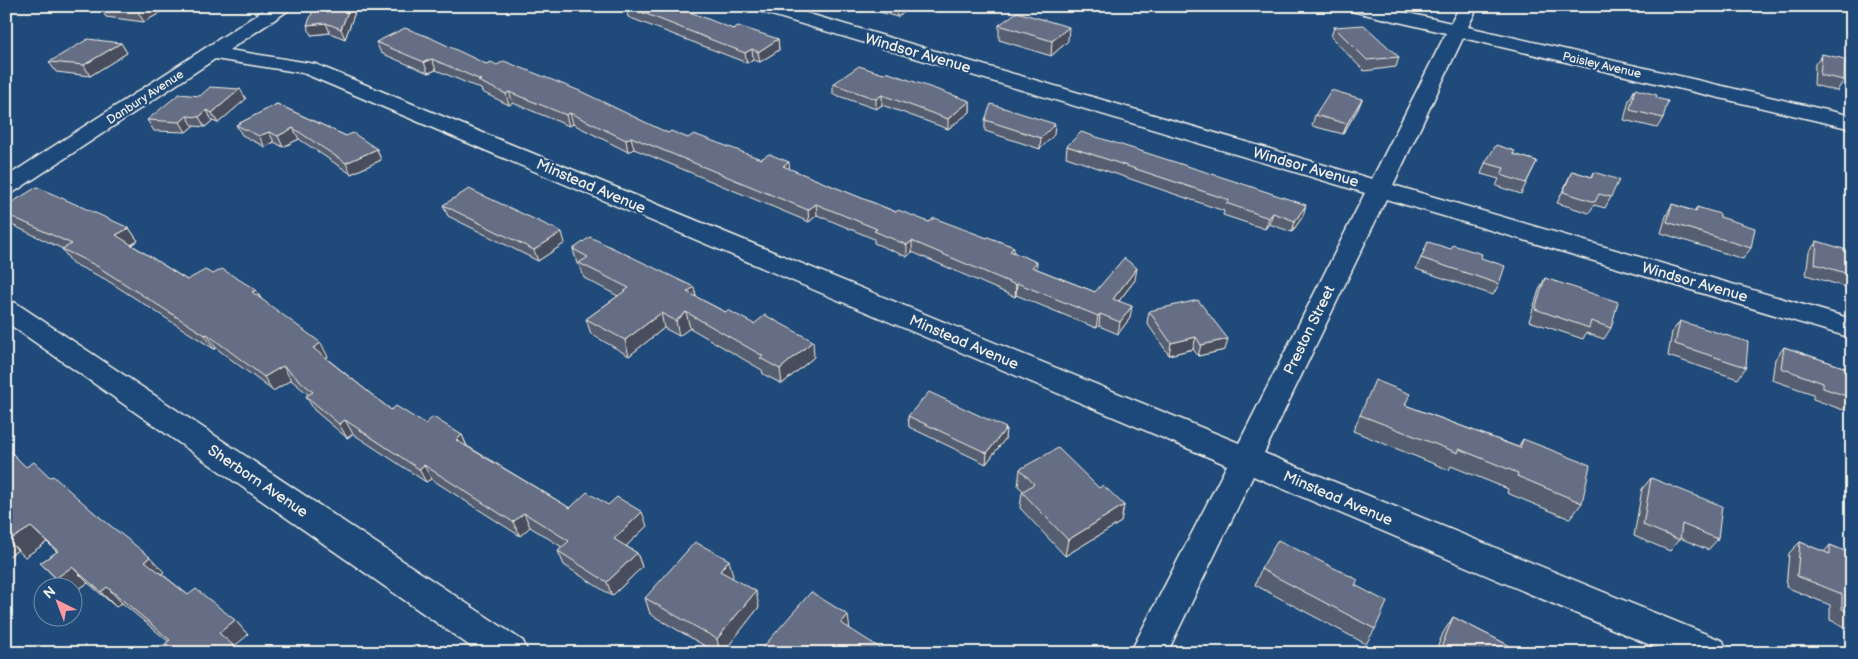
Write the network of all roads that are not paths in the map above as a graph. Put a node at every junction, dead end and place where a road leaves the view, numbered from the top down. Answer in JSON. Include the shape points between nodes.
{"nodes":[{"id":1,"x":283,"y":6,"type":"edge"},
{"id":2,"x":761,"y":6,"type":"edge"},
{"id":3,"x":1353,"y":6,"type":"edge"},
{"id":4,"x":1469,"y":6,"type":"edge"},
{"id":5,"x":1457,"y":31,"type":"junction"},
{"id":6,"x":212,"y":53,"type":"junction"},
{"id":7,"x":1852,"y":123,"type":"edge"},
{"id":8,"x":6,"y":187,"type":"edge"},
{"id":9,"x":1379,"y":188,"type":"junction"},
{"id":10,"x":6,"y":309,"type":"edge"},
{"id":11,"x":1852,"y":328,"type":"edge"},
{"id":12,"x":1246,"y":460,"type":"junction"},
{"id":13,"x":510,"y":653,"type":"edge"},
{"id":14,"x":1148,"y":653,"type":"edge"},
{"id":15,"x":1710,"y":653,"type":"edge"}],
"edges":[{"from":1,"to":6,"type":"street","name":"Danbury Avenue"},
{"from":2,"to":9,"type":"street","name":"Windsor Avenue"},
{"from":3,"to":5,"type":"street","name":"Paisley Avenue"},
{"from":4,"to":5,"type":"street","name":"Preston Street"},
{"from":5,"to":7,"type":"street","name":"Paisley Avenue"},
{"from":5,"to":9,"type":"street","name":"Preston Street"},
{"from":6,"to":8,"type":"street","name":"Danbury Avenue"},
{"from":6,"to":12,"type":"street","name":"Minstead Avenue","via":[[308,68]]},
{"from":9,"to":11,"type":"street","name":"Windsor Avenue"},
{"from":9,"to":12,"type":"street","name":"Preston Street"},
{"from":10,"to":13,"type":"street","name":"Sherborn Avenue"},
{"from":12,"to":14,"type":"street","name":"Preston Street"},
{"from":12,"to":15,"type":"street","name":"Minstead Avenue"}]}
